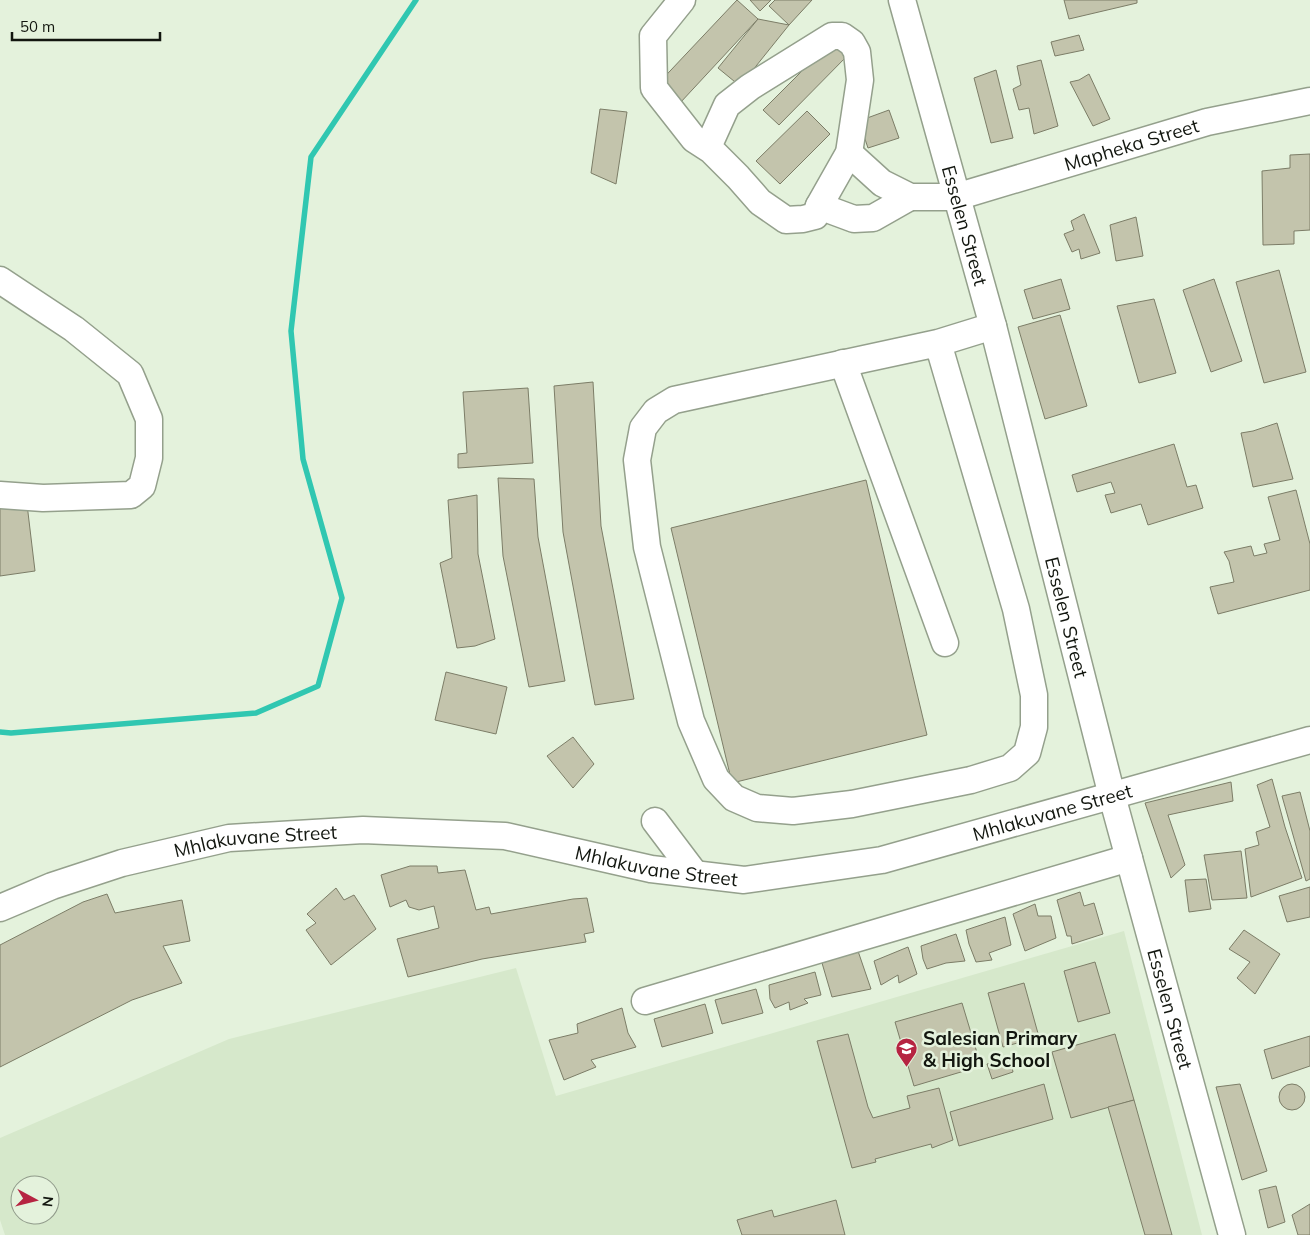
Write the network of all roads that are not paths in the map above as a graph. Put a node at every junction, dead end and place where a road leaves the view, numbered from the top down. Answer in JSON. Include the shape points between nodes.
{"nodes":[{"id":1,"x":682,"y":0,"type":"edge"},
{"id":2,"x":902,"y":0,"type":"edge"},
{"id":3,"x":1310,"y":101,"type":"edge"},
{"id":4,"x":711,"y":150,"type":"junction"},
{"id":5,"x":849,"y":154,"type":"junction"},
{"id":6,"x":956,"y":196,"type":"junction"},
{"id":7,"x":910,"y":197,"type":"junction"},
{"id":8,"x":819,"y":206,"type":"junction"},
{"id":9,"x":0,"y":280,"type":"edge"},
{"id":10,"x":993,"y":326,"type":"junction"},
{"id":11,"x":938,"y":344,"type":"junction"},
{"id":12,"x":843,"y":363,"type":"junction"},
{"id":13,"x":0,"y":495,"type":"edge"},
{"id":14,"x":945,"y":643,"type":"dead end"},
{"id":15,"x":1310,"y":740,"type":"edge"},
{"id":16,"x":1112,"y":796,"type":"junction"},
{"id":17,"x":655,"y":821,"type":"dead end"},
{"id":18,"x":1129,"y":858,"type":"junction"},
{"id":19,"x":695,"y":874,"type":"junction"},
{"id":20,"x":0,"y":908,"type":"edge"},
{"id":21,"x":645,"y":1001,"type":"dead end"},
{"id":22,"x":1232,"y":1235,"type":"edge"}],
"edges":[{"from":1,"to":4,"type":"street","via":[[653,36],[654,88],[694,139]]},
{"from":2,"to":6,"type":"street","name":"Esselen Street"},
{"from":3,"to":6,"type":"street","name":"Mapheka Street","via":[[1207,122]]},
{"from":4,"to":5,"type":"street","via":[[708,147],[727,105],[822,41],[842,36],[858,52],[860,80]]},
{"from":4,"to":8,"type":"street","via":[[760,202],[786,220],[815,216]]},
{"from":5,"to":7,"type":"street","via":[[882,183]]},
{"from":5,"to":8,"type":"street"},
{"from":6,"to":7,"type":"street","name":"Mapheka Street"},
{"from":6,"to":10,"type":"street","name":"Esselen Street"},
{"from":7,"to":8,"type":"street","via":[[873,218],[854,219]]},
{"from":9,"to":13,"type":"street","via":[[74,329],[130,374],[149,419],[149,458],[142,486],[131,495],[43,498]]},
{"from":10,"to":11,"type":"street"},
{"from":10,"to":16,"type":"street","name":"Esselen Street"},
{"from":11,"to":12,"type":"street"},
{"from":11,"to":12,"type":"street","via":[[1016,609],[1034,695],[1034,727],[1027,752],[1010,768],[971,780],[832,806],[793,811],[758,808],[734,798],[716,779],[691,721],[647,547],[637,460],[643,428],[656,411],[674,400]]},
{"from":12,"to":14,"type":"street"},
{"from":15,"to":16,"type":"street","name":"Mhlakuvane Street"},
{"from":16,"to":18,"type":"street","name":"Esselen Street"},
{"from":16,"to":19,"type":"street","name":"Mhlakuvane Street","via":[[882,860],[744,880]]},
{"from":17,"to":19,"type":"street"},
{"from":18,"to":21,"type":"street"},
{"from":18,"to":22,"type":"street","name":"Esselen Street"},
{"from":19,"to":20,"type":"street","name":"Mhlakuvane Street","via":[[651,869],[505,836],[363,830],[229,838],[122,863],[52,886]]}]}
